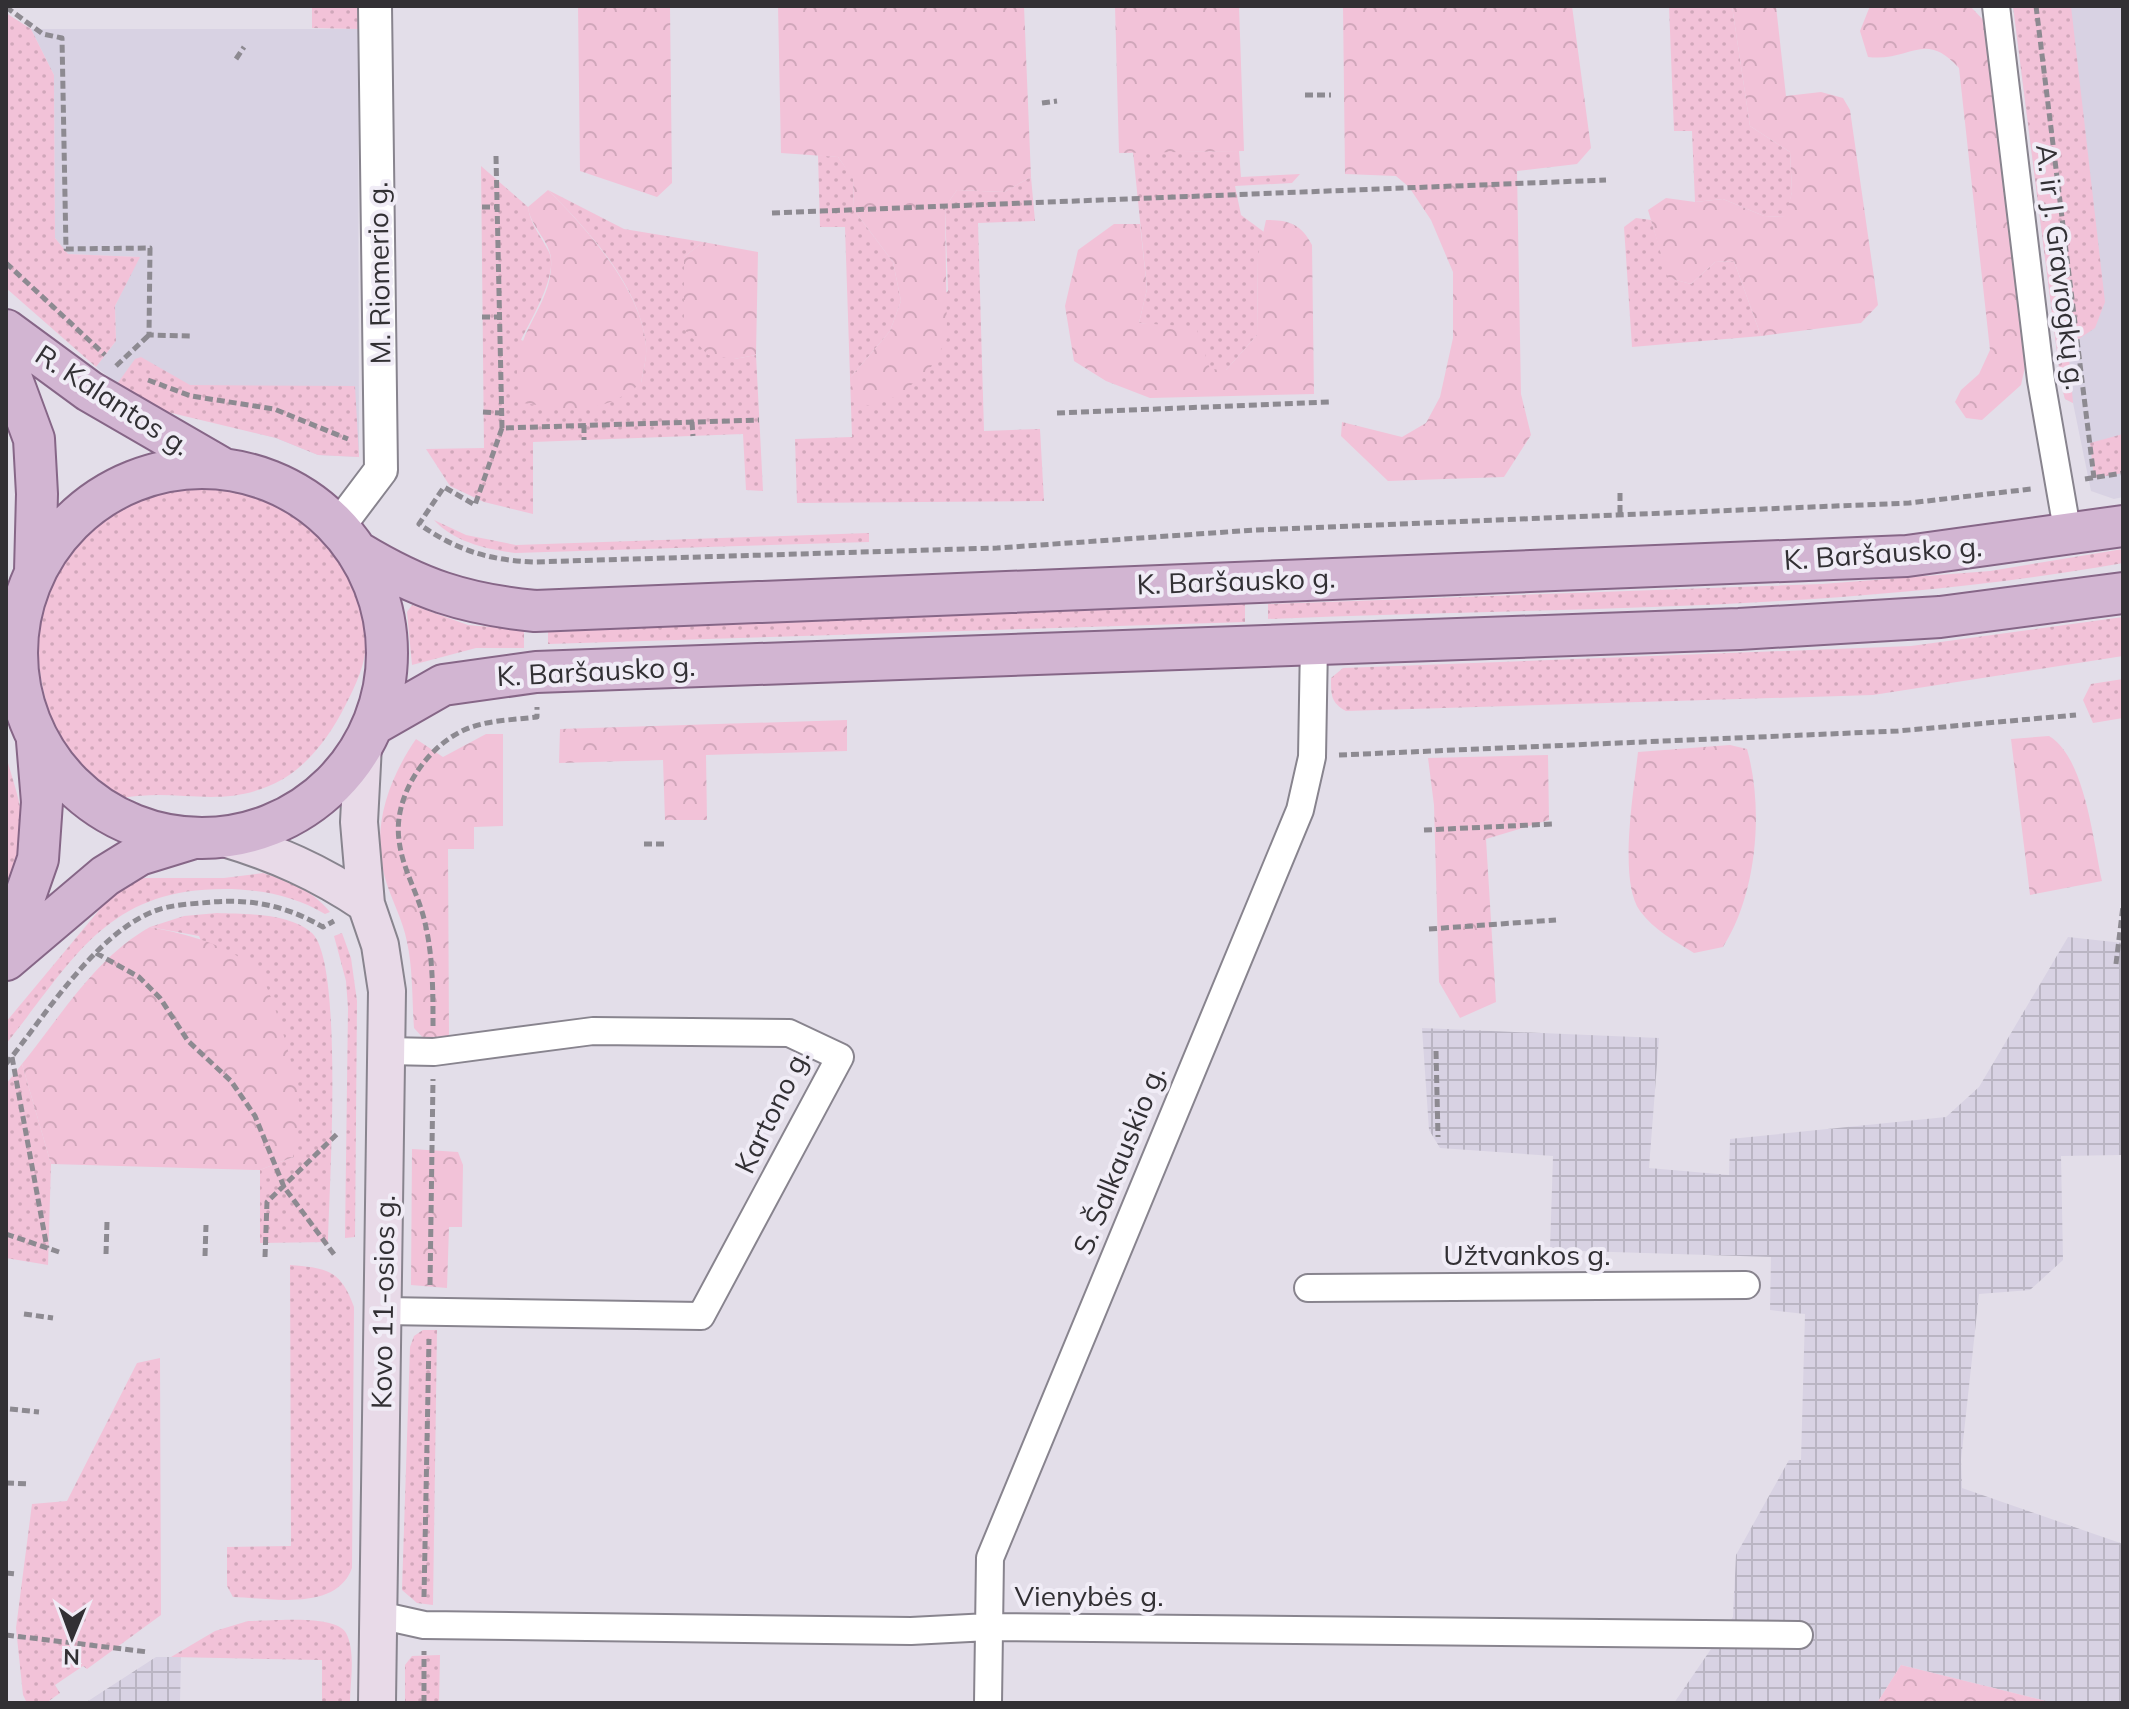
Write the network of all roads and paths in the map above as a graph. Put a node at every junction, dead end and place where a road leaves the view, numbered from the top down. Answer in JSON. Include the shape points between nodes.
{"nodes":[{"id":1,"x":375,"y":6,"type":"edge"},
{"id":2,"x":1996,"y":6,"type":"edge"},
{"id":3,"x":2036,"y":6,"type":"edge"},
{"id":4,"x":6,"y":7,"type":"edge"},
{"id":5,"x":244,"y":47,"type":"dead end"},
{"id":6,"x":236,"y":59,"type":"dead end"},
{"id":7,"x":1305,"y":95,"type":"dead end"},
{"id":8,"x":1331,"y":95,"type":"dead end"},
{"id":9,"x":1057,"y":101,"type":"dead end"},
{"id":10,"x":1042,"y":103,"type":"dead end"},
{"id":11,"x":496,"y":156,"type":"dead end"},
{"id":12,"x":1606,"y":180,"type":"dead end"},
{"id":13,"x":482,"y":207,"type":"dead end"},
{"id":14,"x":497,"y":207,"type":"junction"},
{"id":15,"x":772,"y":213,"type":"dead end"},
{"id":16,"x":6,"y":263,"type":"edge"},
{"id":17,"x":482,"y":317,"type":"dead end"},
{"id":18,"x":499,"y":317,"type":"junction"},
{"id":19,"x":6,"y":330,"type":"edge"},
{"id":20,"x":149,"y":335,"type":"junction"},
{"id":21,"x":191,"y":336,"type":"dead end"},
{"id":22,"x":6,"y":363,"type":"edge"},
{"id":23,"x":119,"y":364,"type":"junction"},
{"id":24,"x":131,"y":371,"type":"dead end"},
{"id":25,"x":144,"y":379,"type":"dead end"},
{"id":26,"x":1330,"y":402,"type":"dead end"},
{"id":27,"x":1249,"y":405,"type":"junction"},
{"id":28,"x":1148,"y":409,"type":"junction"},
{"id":29,"x":483,"y":412,"type":"dead end"},
{"id":30,"x":501,"y":413,"type":"junction"},
{"id":31,"x":1057,"y":413,"type":"dead end"},
{"id":32,"x":1249,"y":416,"type":"dead end"},
{"id":33,"x":759,"y":420,"type":"dead end"},
{"id":34,"x":1149,"y":420,"type":"dead end"},
{"id":35,"x":692,"y":422,"type":"junction"},
{"id":36,"x":584,"y":425,"type":"junction"},
{"id":37,"x":502,"y":428,"type":"junction"},
{"id":38,"x":693,"y":436,"type":"dead end"},
{"id":39,"x":584,"y":440,"type":"dead end"},
{"id":40,"x":381,"y":452,"type":"junction"},
{"id":41,"x":222,"y":468,"type":"junction"},
{"id":42,"x":2123,"y":473,"type":"edge"},
{"id":43,"x":2024,"y":490,"type":"dead end"},
{"id":44,"x":1620,"y":493,"type":"dead end"},
{"id":45,"x":1620,"y":515,"type":"junction"},
{"id":46,"x":2123,"y":526,"type":"edge"},
{"id":47,"x":2068,"y":535,"type":"junction"},
{"id":48,"x":348,"y":540,"type":"junction"},
{"id":49,"x":35,"y":571,"type":"junction"},
{"id":50,"x":2123,"y":593,"type":"edge"},
{"id":51,"x":11,"y":641,"type":"edge"},
{"id":52,"x":1314,"y":643,"type":"junction"},
{"id":53,"x":2076,"y":715,"type":"dead end"},
{"id":54,"x":537,"y":717,"type":"dead end"},
{"id":55,"x":368,"y":735,"type":"junction"},
{"id":56,"x":36,"y":737,"type":"junction"},
{"id":57,"x":1312,"y":757,"type":"junction"},
{"id":58,"x":1553,"y":824,"type":"dead end"},
{"id":59,"x":1424,"y":830,"type":"dead end"},
{"id":60,"x":208,"y":838,"type":"junction"},
{"id":61,"x":644,"y":844,"type":"dead end"},
{"id":62,"x":668,"y":844,"type":"dead end"},
{"id":63,"x":410,"y":883,"type":"dead end"},
{"id":64,"x":366,"y":904,"type":"junction"},
{"id":65,"x":2123,"y":906,"type":"edge"},
{"id":66,"x":1556,"y":920,"type":"dead end"},
{"id":67,"x":323,"y":927,"type":"dead end"},
{"id":68,"x":1429,"y":929,"type":"dead end"},
{"id":69,"x":6,"y":951,"type":"edge"},
{"id":70,"x":96,"y":953,"type":"junction"},
{"id":71,"x":6,"y":960,"type":"edge"},
{"id":72,"x":2116,"y":964,"type":"dead end"},
{"id":73,"x":387,"y":1051,"type":"junction"},
{"id":74,"x":1436,"y":1051,"type":"dead end"},
{"id":75,"x":12,"y":1057,"type":"junction"},
{"id":76,"x":6,"y":1064,"type":"edge"},
{"id":77,"x":337,"y":1134,"type":"dead end"},
{"id":78,"x":1438,"y":1137,"type":"dead end"},
{"id":79,"x":284,"y":1187,"type":"junction"},
{"id":80,"x":107,"y":1222,"type":"dead end"},
{"id":81,"x":206,"y":1225,"type":"dead end"},
{"id":82,"x":6,"y":1234,"type":"edge"},
{"id":83,"x":47,"y":1248,"type":"junction"},
{"id":84,"x":62,"y":1253,"type":"dead end"},
{"id":85,"x":106,"y":1254,"type":"dead end"},
{"id":86,"x":205,"y":1256,"type":"dead end"},
{"id":87,"x":265,"y":1257,"type":"dead end"},
{"id":88,"x":336,"y":1257,"type":"dead end"},
{"id":89,"x":1746,"y":1285,"type":"dead end"},
{"id":90,"x":1308,"y":1288,"type":"dead end"},
{"id":91,"x":383,"y":1311,"type":"junction"},
{"id":92,"x":24,"y":1314,"type":"dead end"},
{"id":93,"x":53,"y":1318,"type":"dead end"},
{"id":94,"x":10,"y":1409,"type":"dead end"},
{"id":95,"x":39,"y":1412,"type":"dead end"},
{"id":96,"x":6,"y":1483,"type":"edge"},
{"id":97,"x":29,"y":1484,"type":"dead end"},
{"id":98,"x":6,"y":1573,"type":"edge"},
{"id":99,"x":16,"y":1574,"type":"dead end"},
{"id":100,"x":379,"y":1615,"type":"junction"},
{"id":101,"x":989,"y":1627,"type":"junction"},
{"id":102,"x":6,"y":1635,"type":"edge"},
{"id":103,"x":1799,"y":1635,"type":"dead end"},
{"id":104,"x":148,"y":1652,"type":"dead end"},
{"id":105,"x":377,"y":1703,"type":"edge"},
{"id":106,"x":988,"y":1703,"type":"edge"}],
"edges":[{"from":1,"to":40,"type":"street","name":"M. Riomerio g."},
{"from":2,"to":47,"type":"street","name":"A. ir J. Gravrogkų g.","via":[[2041,380]]},
{"from":3,"to":42,"type":"path","via":[[2094,478]]},
{"from":4,"to":20,"type":"path","via":[[43,34],[62,38],[66,249],[150,248]]},
{"from":5,"to":6,"type":"path"},
{"from":7,"to":8,"type":"path"},
{"from":9,"to":10,"type":"path"},
{"from":11,"to":14,"type":"path"},
{"from":12,"to":15,"type":"path"},
{"from":13,"to":14,"type":"path"},
{"from":14,"to":18,"type":"path"},
{"from":16,"to":23,"type":"path"},
{"from":17,"to":18,"type":"path"},
{"from":18,"to":30,"type":"path"},
{"from":19,"to":41,"type":"main road","name":"R. Kalantos g.","via":[[89,391]]},
{"from":20,"to":21,"type":"path"},
{"from":20,"to":23,"type":"path"},
{"from":22,"to":49,"type":"main road","name":"R. Kalantos g.","via":[[34,439]]},
{"from":23,"to":24,"type":"path"},
{"from":25,"to":40,"type":"path","via":[[191,396],[274,409]]},
{"from":26,"to":27,"type":"path"},
{"from":27,"to":28,"type":"path"},
{"from":27,"to":32,"type":"path"},
{"from":28,"to":31,"type":"path"},
{"from":28,"to":34,"type":"path"},
{"from":29,"to":30,"type":"path"},
{"from":30,"to":37,"type":"path"},
{"from":33,"to":35,"type":"path"},
{"from":35,"to":36,"type":"path"},
{"from":35,"to":38,"type":"path"},
{"from":36,"to":37,"type":"path"},
{"from":36,"to":39,"type":"path"},
{"from":37,"to":45,"type":"path","via":[[475,505],[444,487],[419,524],[465,552],[496,561],[997,548],[1255,530]]},
{"from":40,"to":48,"type":"street","name":"M. Riomerio g.","via":[[381,470]]},
{"from":41,"to":48,"type":"main road","via":[[285,487],[313,504]]},
{"from":41,"to":49,"type":"main road","via":[[165,471],[112,491],[67,525]]},
{"from":43,"to":45,"type":"path","via":[[1909,503]]},
{"from":44,"to":45,"type":"path"},
{"from":46,"to":47,"type":"main road","name":"K. Baršausko g."},
{"from":47,"to":48,"type":"main road","name":"K. Baršausko g.","via":[[1907,556],[535,611],[433,592]]},
{"from":48,"to":55,"type":"main road","via":[[382,607],[387,637],[383,696]]},
{"from":49,"to":51,"type":"main road"},
{"from":50,"to":52,"type":"main road","name":"K. Baršausko g.","via":[[1940,617]]},
{"from":51,"to":56,"type":"main road"},
{"from":52,"to":55,"type":"main road","name":"K. Baršausko g.","via":[[536,672],[443,685]]},
{"from":52,"to":57,"type":"street","name":"S. Šalkauskio g."},
{"from":53,"to":57,"type":"path","via":[[1898,731]]},
{"from":54,"to":63,"type":"path","via":[[464,730],[427,760],[400,808],[398,839]]},
{"from":55,"to":60,"type":"main road","via":[[334,782],[288,817],[256,831]]},
{"from":55,"to":64,"type":"main road","name":"Kovo 11-osios g.","via":[[359,822]]},
{"from":56,"to":60,"type":"main road","via":[[51,761],[90,801],[139,828]]},
{"from":56,"to":69,"type":"main road","via":[[42,802],[38,859]]},
{"from":57,"to":101,"type":"street","name":"S. Šalkauskio g.","via":[[1300,810],[990,1558]]},
{"from":58,"to":59,"type":"path"},
{"from":60,"to":64,"type":"main road","via":[[292,860]]},
{"from":60,"to":71,"type":"main road","via":[[139,855],[105,876]]},
{"from":61,"to":62,"type":"path"},
{"from":64,"to":73,"type":"main road","name":"Kovo 11-osios g.","via":[[385,976]]},
{"from":65,"to":72,"type":"path"},
{"from":66,"to":68,"type":"path"},
{"from":67,"to":70,"type":"path","via":[[292,910],[259,901],[184,904],[129,924]]},
{"from":70,"to":75,"type":"path"},
{"from":70,"to":79,"type":"path","via":[[139,977],[188,1041],[231,1081],[255,1116]]},
{"from":73,"to":91,"type":"main road","name":"Kovo 11-osios g."},
{"from":73,"to":91,"type":"street","name":"Kartono g.","via":[[434,1052],[593,1031],[789,1033],[840,1057],[701,1316]]},
{"from":74,"to":78,"type":"path"},
{"from":75,"to":76,"type":"path"},
{"from":75,"to":83,"type":"path"},
{"from":77,"to":79,"type":"path"},
{"from":79,"to":87,"type":"path","via":[[267,1202]]},
{"from":79,"to":88,"type":"path"},
{"from":80,"to":85,"type":"path"},
{"from":81,"to":86,"type":"path"},
{"from":82,"to":83,"type":"path"},
{"from":83,"to":84,"type":"path"},
{"from":89,"to":90,"type":"street","name":"Užtvankos g."},
{"from":91,"to":100,"type":"main road","name":"Kovo 11-osios g."},
{"from":92,"to":93,"type":"path"},
{"from":94,"to":95,"type":"path"},
{"from":96,"to":97,"type":"path"},
{"from":98,"to":99,"type":"path"},
{"from":100,"to":101,"type":"street","name":"Vienybės g.","via":[[424,1625],[911,1631]]},
{"from":100,"to":105,"type":"main road","name":"Kovo 11-osios g."},
{"from":101,"to":103,"type":"street","name":"Vienybės g."},
{"from":101,"to":106,"type":"street","name":"S. Šalkauskio g."},
{"from":102,"to":104,"type":"path"}]}
